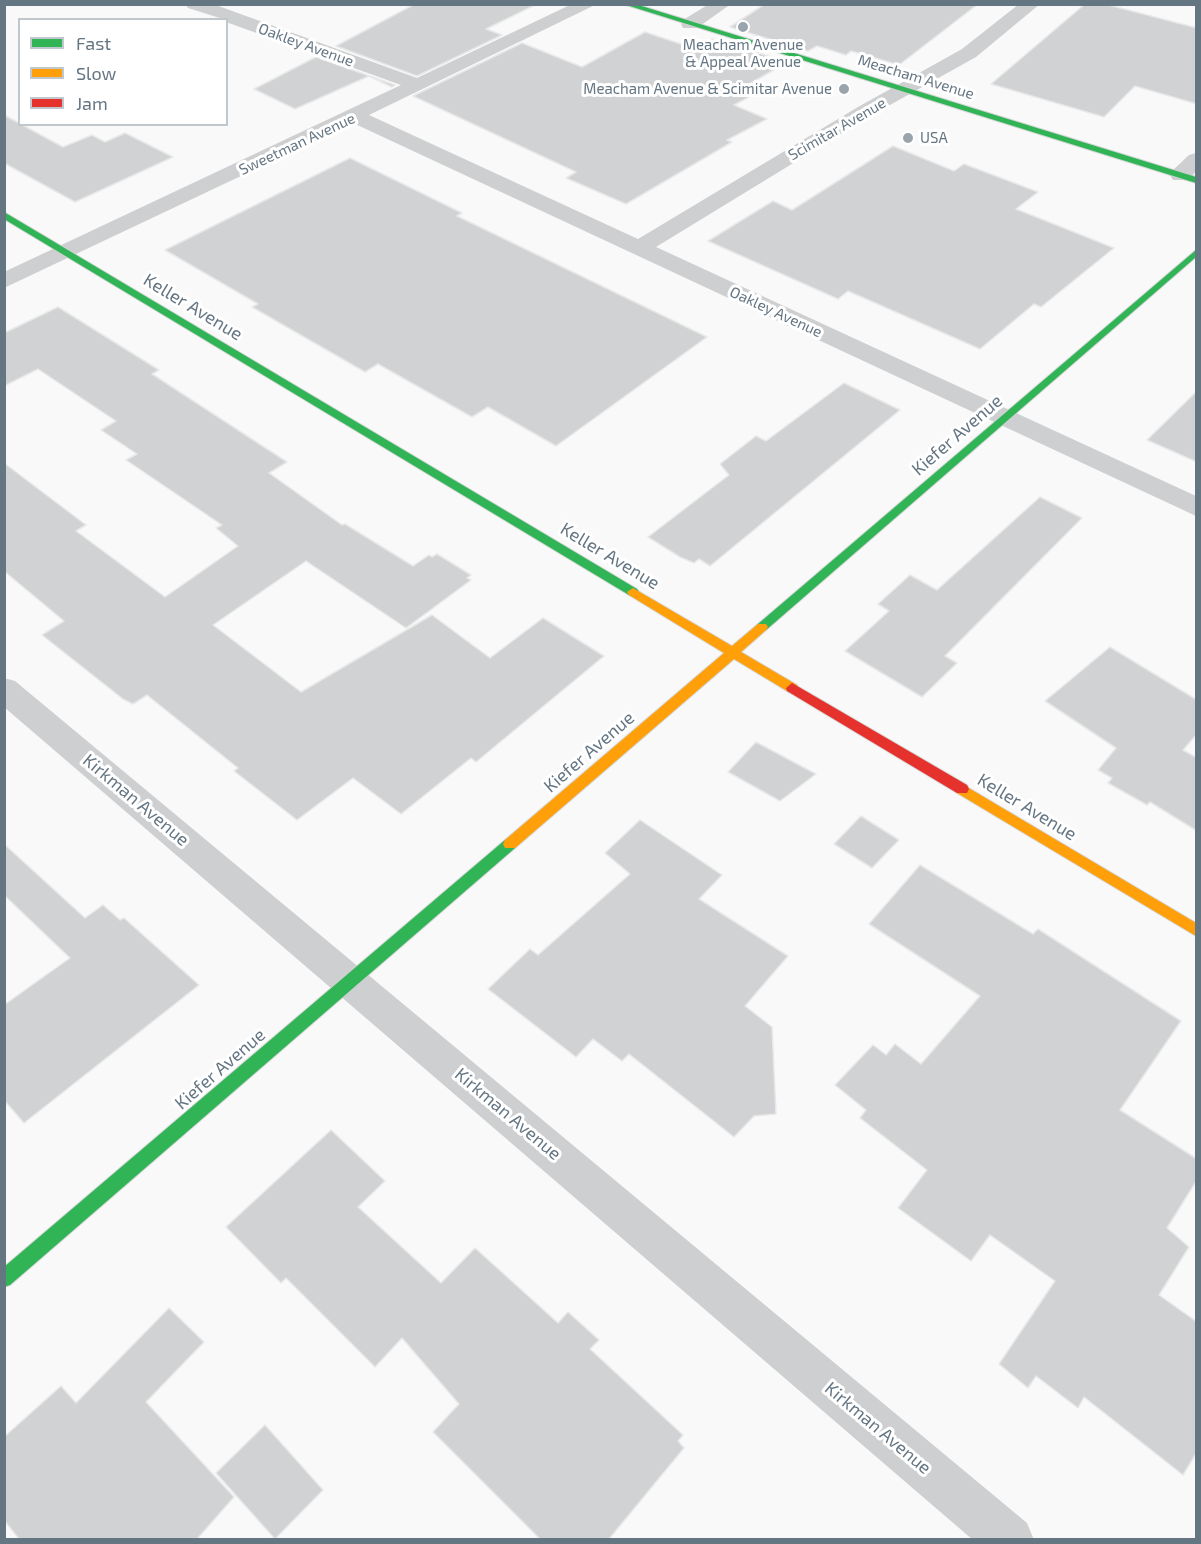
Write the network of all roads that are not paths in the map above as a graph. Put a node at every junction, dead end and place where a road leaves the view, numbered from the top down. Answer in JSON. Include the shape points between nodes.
{"nodes":[{"id":1,"x":194,"y":4,"type":"edge"},
{"id":2,"x":588,"y":4,"type":"edge"},
{"id":3,"x":626,"y":4,"type":"edge"},
{"id":4,"x":722,"y":4,"type":"edge"},
{"id":5,"x":1031,"y":4,"type":"edge"},
{"id":6,"x":690,"y":24,"type":"junction"},
{"id":7,"x":418,"y":85,"type":"junction"},
{"id":8,"x":905,"y":91,"type":"junction"},
{"id":9,"x":356,"y":117,"type":"junction"},
{"id":10,"x":1197,"y":159,"type":"edge"},
{"id":11,"x":1189,"y":177,"type":"edge"},
{"id":12,"x":4,"y":215,"type":"edge"},
{"id":13,"x":639,"y":248,"type":"junction"},
{"id":14,"x":66,"y":252,"type":"junction"},
{"id":15,"x":1197,"y":253,"type":"edge"},
{"id":16,"x":4,"y":281,"type":"edge"},
{"id":17,"x":1005,"y":418,"type":"junction"},
{"id":18,"x":1197,"y":507,"type":"edge"},
{"id":19,"x":733,"y":651,"type":"junction"},
{"id":20,"x":4,"y":689,"type":"edge"},
{"id":21,"x":1197,"y":930,"type":"edge"},
{"id":22,"x":351,"y":981,"type":"junction"},
{"id":23,"x":4,"y":1279,"type":"edge"},
{"id":24,"x":1010,"y":1539,"type":"edge"}],
"edges":[{"from":1,"to":7,"type":"street","name":"Oakley Avenue"},
{"from":2,"to":7,"type":"street","name":"Sweetman Avenue"},
{"from":3,"to":6,"type":"street","name":"Meacham Avenue"},
{"from":4,"to":6,"type":"street"},
{"from":5,"to":8,"type":"street","name":"Scimitar Avenue","via":[[969,53]]},
{"from":6,"to":8,"type":"street","name":"Meacham Avenue"},
{"from":7,"to":9,"type":"street","name":"Sweetman Avenue"},
{"from":8,"to":11,"type":"street","name":"Meacham Avenue"},
{"from":8,"to":13,"type":"street","name":"Scimitar Avenue"},
{"from":9,"to":13,"type":"street","name":"Oakley Avenue"},
{"from":9,"to":14,"type":"street","name":"Sweetman Avenue"},
{"from":10,"to":11,"type":"street"},
{"from":12,"to":14,"type":"street","name":"Keller Avenue"},
{"from":13,"to":17,"type":"street","name":"Oakley Avenue"},
{"from":14,"to":16,"type":"street","name":"Sweetman Avenue"},
{"from":14,"to":19,"type":"street","name":"Keller Avenue"},
{"from":15,"to":17,"type":"street","name":"Kiefer Avenue"},
{"from":17,"to":18,"type":"street","name":"Oakley Avenue"},
{"from":17,"to":19,"type":"street","name":"Kiefer Avenue"},
{"from":19,"to":21,"type":"street","name":"Keller Avenue"},
{"from":19,"to":22,"type":"street","name":"Kiefer Avenue"},
{"from":20,"to":22,"type":"street","name":"Kirkman Avenue"},
{"from":22,"to":23,"type":"street","name":"Kiefer Avenue"},
{"from":22,"to":24,"type":"street","name":"Kirkman Avenue"}]}
